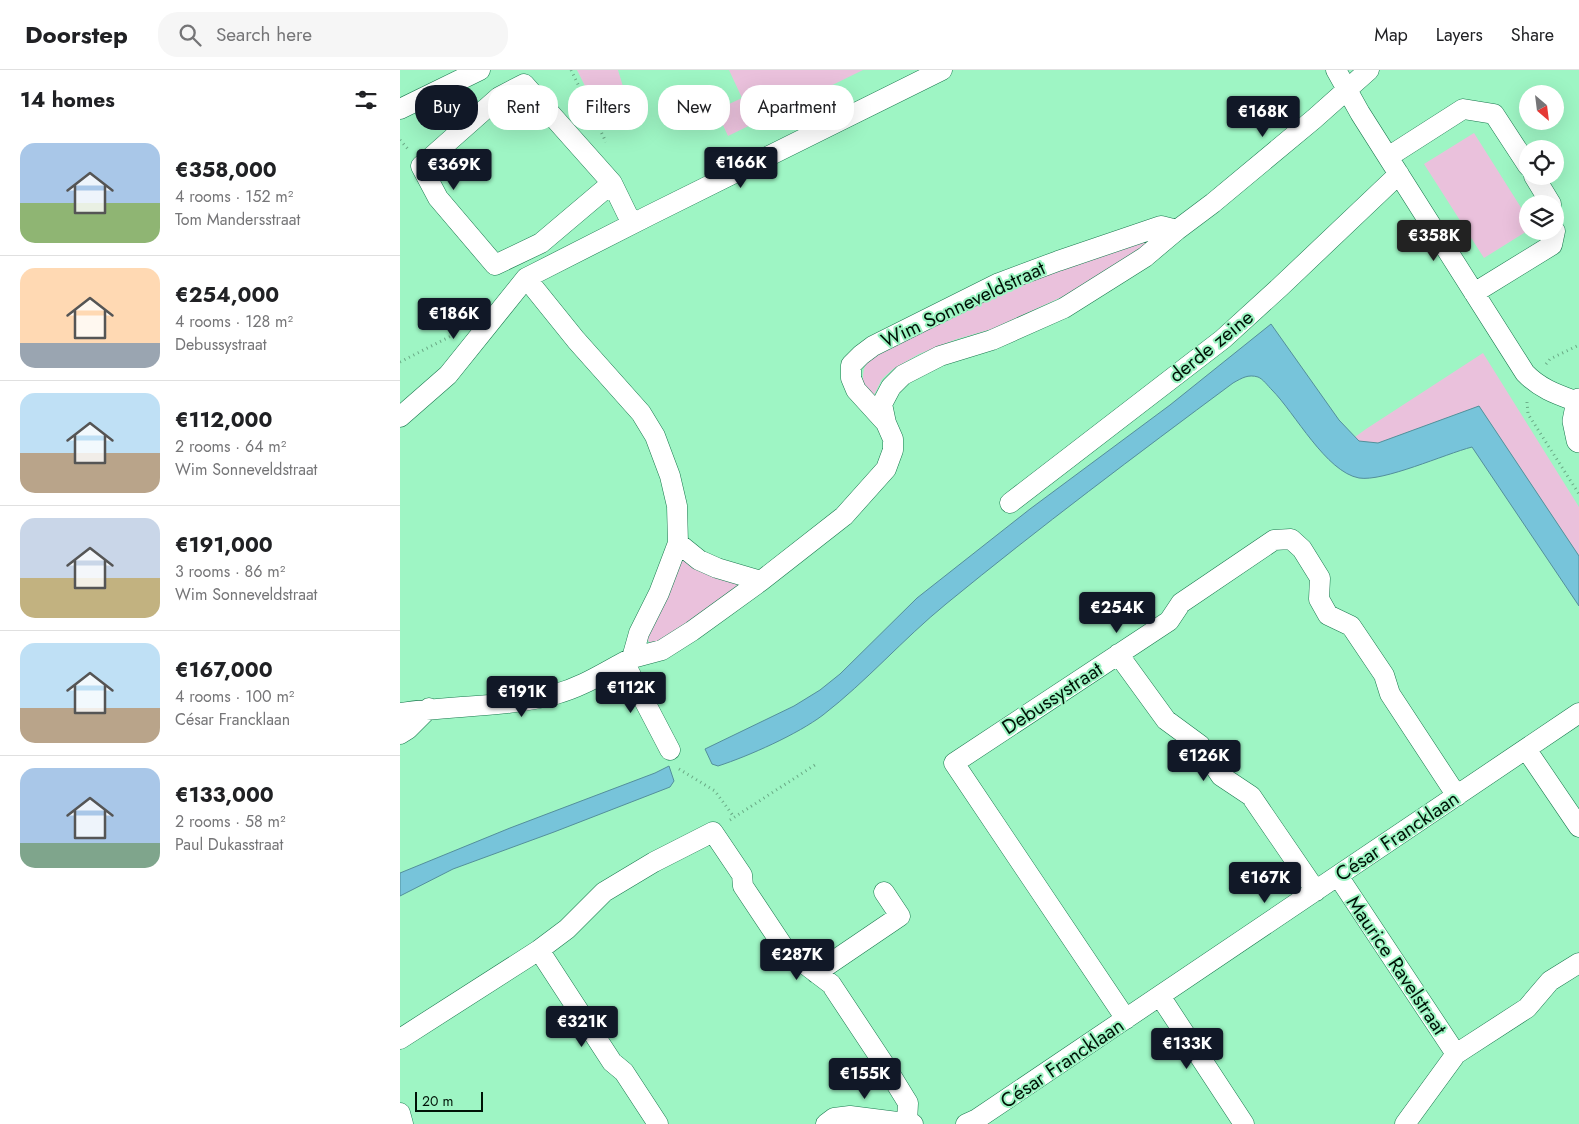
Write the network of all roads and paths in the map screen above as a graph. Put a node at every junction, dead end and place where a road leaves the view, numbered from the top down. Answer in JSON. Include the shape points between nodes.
{"nodes":[{"id":1,"x":480,"y":70,"type":"edge"},
{"id":2,"x":942,"y":70,"type":"edge"},
{"id":3,"x":1336,"y":70,"type":"edge"},
{"id":4,"x":1369,"y":70,"type":"edge"},
{"id":5,"x":1347,"y":90,"type":"junction"},
{"id":6,"x":400,"y":109,"type":"edge"},
{"id":7,"x":1519,"y":152,"type":"edge"},
{"id":8,"x":1388,"y":157,"type":"junction"},
{"id":9,"x":1399,"y":174,"type":"junction"},
{"id":10,"x":612,"y":183,"type":"junction"},
{"id":11,"x":632,"y":224,"type":"junction"},
{"id":12,"x":1177,"y":230,"type":"junction"},
{"id":13,"x":1553,"y":240,"type":"edge"},
{"id":14,"x":541,"y":243,"type":"junction"},
{"id":15,"x":551,"y":265,"type":"junction"},
{"id":16,"x":526,"y":278,"type":"junction"},
{"id":17,"x":1474,"y":294,"type":"junction"},
{"id":18,"x":484,"y":331,"type":"junction"},
{"id":19,"x":1579,"y":345,"type":"edge"},
{"id":20,"x":400,"y":362,"type":"edge"},
{"id":21,"x":1534,"y":383,"type":"junction"},
{"id":22,"x":1579,"y":402,"type":"edge"},
{"id":23,"x":400,"y":417,"type":"edge"},
{"id":24,"x":886,"y":422,"type":"junction"},
{"id":25,"x":1579,"y":440,"type":"edge"},
{"id":26,"x":1579,"y":494,"type":"edge"},
{"id":27,"x":1010,"y":503,"type":"dead end"},
{"id":28,"x":678,"y":543,"type":"junction"},
{"id":29,"x":761,"y":581,"type":"junction"},
{"id":30,"x":1118,"y":654,"type":"junction"},
{"id":31,"x":628,"y":660,"type":"junction"},
{"id":32,"x":429,"y":708,"type":"junction"},
{"id":33,"x":400,"y":713,"type":"edge"},
{"id":34,"x":1579,"y":713,"type":"edge"},
{"id":35,"x":400,"y":734,"type":"edge"},
{"id":36,"x":1526,"y":749,"type":"junction"},
{"id":37,"x":670,"y":750,"type":"joint"},
{"id":38,"x":818,"y":763,"type":"dead end"},
{"id":39,"x":1457,"y":796,"type":"junction"},
{"id":40,"x":734,"y":817,"type":"junction"},
{"id":41,"x":1579,"y":827,"type":"edge"},
{"id":42,"x":713,"y":832,"type":"junction"},
{"id":43,"x":1338,"y":876,"type":"junction"},
{"id":44,"x":1316,"y":891,"type":"junction"},
{"id":45,"x":884,"y":892,"type":"dead end"},
{"id":46,"x":539,"y":950,"type":"junction"},
{"id":47,"x":1579,"y":963,"type":"edge"},
{"id":48,"x":816,"y":973,"type":"junction"},
{"id":49,"x":1160,"y":996,"type":"junction"},
{"id":50,"x":1126,"y":1019,"type":"junction"},
{"id":51,"x":400,"y":1040,"type":"edge"},
{"id":52,"x":1456,"y":1054,"type":"junction"},
{"id":53,"x":400,"y":1113,"type":"edge"},
{"id":54,"x":910,"y":1123,"type":"edge"},
{"id":55,"x":403,"y":1124,"type":"edge"},
{"id":56,"x":658,"y":1124,"type":"edge"},
{"id":57,"x":826,"y":1124,"type":"edge"},
{"id":58,"x":966,"y":1124,"type":"edge"},
{"id":59,"x":1244,"y":1124,"type":"edge"},
{"id":60,"x":1405,"y":1124,"type":"edge"}],
"edges":[{"from":1,"to":6,"type":"street"},
{"from":2,"to":11,"type":"street"},
{"from":3,"to":5,"type":"street"},
{"from":4,"to":5,"type":"street","name":"Wim Sonneveldstraat"},
{"from":5,"to":8,"type":"street"},
{"from":5,"to":12,"type":"street","name":"Wim Sonneveldstraat"},
{"from":7,"to":8,"type":"street","via":[[1494,114],[1463,109]]},
{"from":8,"to":9,"type":"street"},
{"from":9,"to":17,"type":"street"},
{"from":9,"to":27,"type":"street","name":"derde zeine","via":[[1223,339]]},
{"from":10,"to":11,"type":"street"},
{"from":10,"to":14,"type":"street"},
{"from":10,"to":14,"type":"street","via":[[524,84],[499,97],[421,166],[438,198],[495,265]]},
{"from":11,"to":15,"type":"street"},
{"from":12,"to":24,"type":"street","name":"Wim Sonneveldstraat","via":[[1145,257],[1064,308],[992,340],[940,356],[903,375],[882,404]]},
{"from":12,"to":24,"type":"street","name":"Wim Sonneveldstraat","via":[[1161,226],[1022,274],[873,346],[851,365],[851,378],[856,390]]},
{"from":13,"to":17,"type":"street","via":[[1552,245]]},
{"from":14,"to":15,"type":"street"},
{"from":15,"to":16,"type":"street"},
{"from":16,"to":18,"type":"street"},
{"from":16,"to":28,"type":"street","via":[[641,413],[655,436],[675,498]]},
{"from":17,"to":21,"type":"street"},
{"from":18,"to":20,"type":"path","via":[[476,324]]},
{"from":18,"to":23,"type":"street","via":[[448,375]]},
{"from":19,"to":21,"type":"path","via":[[1550,359]]},
{"from":21,"to":22,"type":"street"},
{"from":21,"to":26,"type":"path","via":[[1527,398],[1528,414]]},
{"from":22,"to":25,"type":"street","via":[[1575,421]]},
{"from":24,"to":29,"type":"street","name":"Wim Sonneveldstraat","via":[[893,439],[893,450],[886,469],[844,516]]},
{"from":28,"to":29,"type":"street","via":[[699,560]]},
{"from":28,"to":31,"type":"street"},
{"from":29,"to":31,"type":"street","name":"Wim Sonneveldstraat","via":[[662,650]]},
{"from":30,"to":39,"type":"street","name":"Debussystraat","via":[[1169,621],[1181,603],[1274,540],[1291,539],[1302,549],[1320,578],[1319,600],[1328,615],[1351,626],[1384,676],[1390,694]]},
{"from":30,"to":44,"type":"street","via":[[1166,720],[1200,745],[1221,776],[1251,796]]},
{"from":30,"to":50,"type":"street","name":"Debussystraat","via":[[954,763]]},
{"from":31,"to":32,"type":"street","name":"Wim Sonneveldstraat","via":[[585,684],[555,694],[515,702]]},
{"from":31,"to":37,"type":"street"},
{"from":32,"to":33,"type":"street","name":"Wim Sonneveldstraat"},
{"from":32,"to":35,"type":"street"},
{"from":34,"to":36,"type":"street","name":"César Francklaan"},
{"from":36,"to":39,"type":"street","name":"César Francklaan"},
{"from":36,"to":41,"type":"street"},
{"from":37,"to":40,"type":"path","via":[[677,768],[715,791]]},
{"from":38,"to":40,"type":"path"},
{"from":39,"to":43,"type":"street","name":"César Francklaan"},
{"from":40,"to":42,"type":"path"},
{"from":42,"to":46,"type":"street","via":[[604,892],[567,929]]},
{"from":42,"to":48,"type":"street","via":[[742,875],[743,886],[786,950]]},
{"from":43,"to":44,"type":"street","name":"César Francklaan"},
{"from":43,"to":52,"type":"street","name":"Maurice Ravelstraat"},
{"from":44,"to":49,"type":"street","name":"César Francklaan"},
{"from":45,"to":48,"type":"street","via":[[900,916]]},
{"from":46,"to":51,"type":"street"},
{"from":46,"to":56,"type":"street","via":[[612,1062],[624,1072]]},
{"from":47,"to":52,"type":"street","name":"Maurice Ravelstraat","via":[[1550,981],[1527,1008]]},
{"from":48,"to":54,"type":"street","via":[[831,984],[884,1064],[908,1103]]},
{"from":49,"to":50,"type":"street","name":"César Francklaan"},
{"from":49,"to":59,"type":"street"},
{"from":50,"to":58,"type":"street","name":"César Francklaan"},
{"from":52,"to":60,"type":"street","name":"Maurice Ravelstraat"},
{"from":53,"to":55,"type":"street"},
{"from":54,"to":57,"type":"street","via":[[850,1116],[834,1118]]}]}
